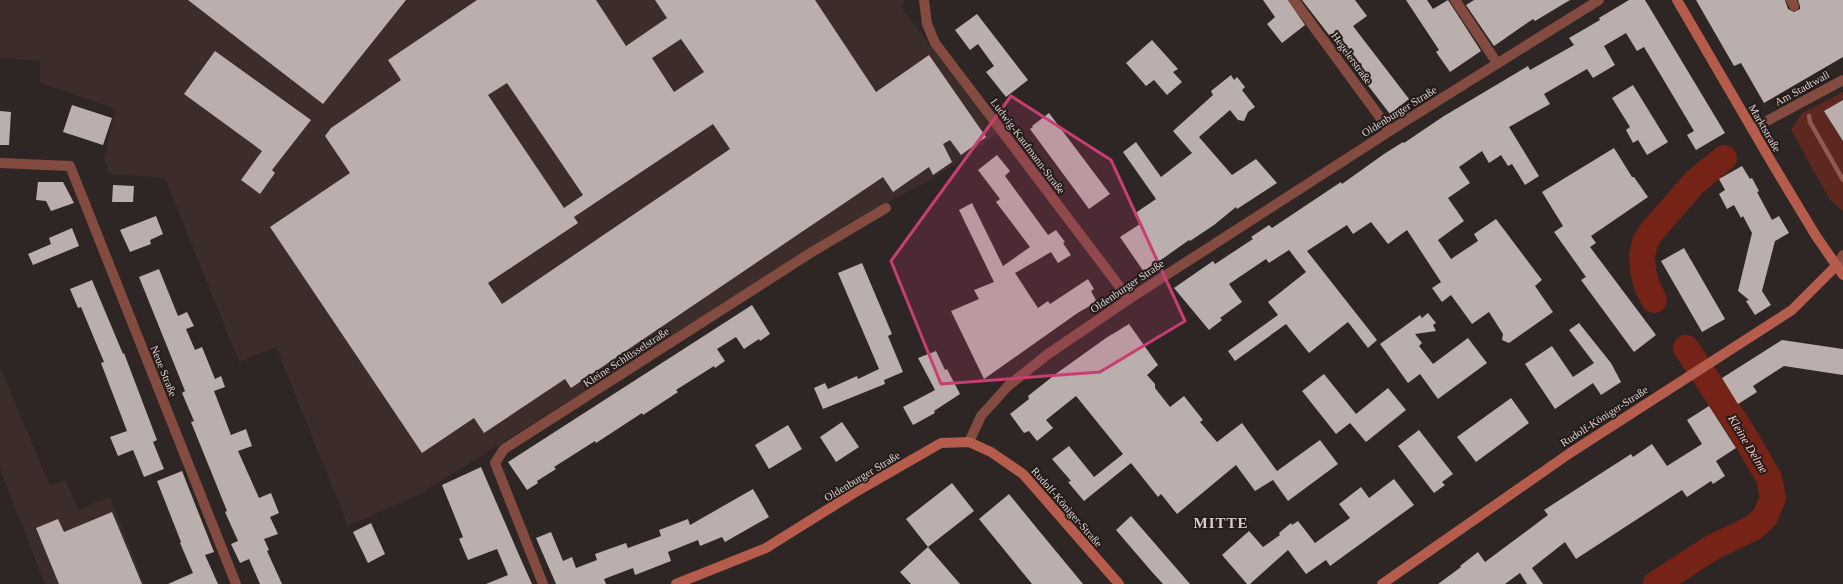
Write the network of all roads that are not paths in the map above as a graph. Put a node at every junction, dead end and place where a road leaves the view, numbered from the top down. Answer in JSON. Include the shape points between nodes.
{"nodes":[{"id":1,"x":924,"y":0,"type":"edge"},
{"id":2,"x":1294,"y":0,"type":"edge"},
{"id":3,"x":1455,"y":0,"type":"edge"},
{"id":4,"x":1599,"y":0,"type":"edge"},
{"id":5,"x":1676,"y":0,"type":"edge"},
{"id":6,"x":1497,"y":63,"type":"junction"},
{"id":7,"x":1843,"y":80,"type":"edge"},
{"id":8,"x":1390,"y":131,"type":"junction"},
{"id":9,"x":1755,"y":134,"type":"junction"},
{"id":10,"x":0,"y":163,"type":"edge"},
{"id":11,"x":886,"y":208,"type":"dead end"},
{"id":12,"x":1843,"y":255,"type":"edge"},
{"id":13,"x":1840,"y":267,"type":"edge"},
{"id":14,"x":1843,"y":275,"type":"edge"},
{"id":15,"x":1129,"y":299,"type":"junction"},
{"id":16,"x":969,"y":442,"type":"junction"},
{"id":17,"x":236,"y":584,"type":"edge"},
{"id":18,"x":543,"y":584,"type":"edge"},
{"id":19,"x":676,"y":584,"type":"edge"},
{"id":20,"x":1119,"y":584,"type":"edge"},
{"id":21,"x":1382,"y":584,"type":"edge"}],
"edges":[{"from":1,"to":15,"type":"street","name":"Ludwig-Kaufmann-Straße","via":[[927,24],[935,43]]},
{"from":2,"to":8,"type":"street","name":"Hegelerstraße"},
{"from":3,"to":6,"type":"street"},
{"from":4,"to":6,"type":"street","name":"Oldenburger Straße"},
{"from":5,"to":9,"type":"main road","name":"Marktstraße"},
{"from":6,"to":8,"type":"street","name":"Oldenburger Straße"},
{"from":7,"to":9,"type":"street","name":"Am Stadtwall"},
{"from":8,"to":15,"type":"street","name":"Oldenburger Straße"},
{"from":9,"to":13,"type":"main road","name":"Marktstraße","via":[[1816,236]]},
{"from":10,"to":17,"type":"street","name":"Neue Straße","via":[[70,166]]},
{"from":11,"to":18,"type":"street","name":"Kleine Schlüsselstraße","via":[[812,252],[504,449],[495,463]]},
{"from":12,"to":13,"type":"street"},
{"from":13,"to":14,"type":"main road","name":"Marktstraße"},
{"from":13,"to":21,"type":"main road","name":"Rudolf-Königer-Straße","via":[[1792,310],[1494,505]]},
{"from":15,"to":16,"type":"street","name":"Oldenburger Straße","via":[[1048,354],[1008,386],[981,416]]},
{"from":16,"to":19,"type":"main road","name":"Oldenburger Straße","via":[[941,443],[766,548]]},
{"from":16,"to":20,"type":"main road","name":"Rudolf-Königer-Straße","via":[[991,452],[1022,474]]}]}
